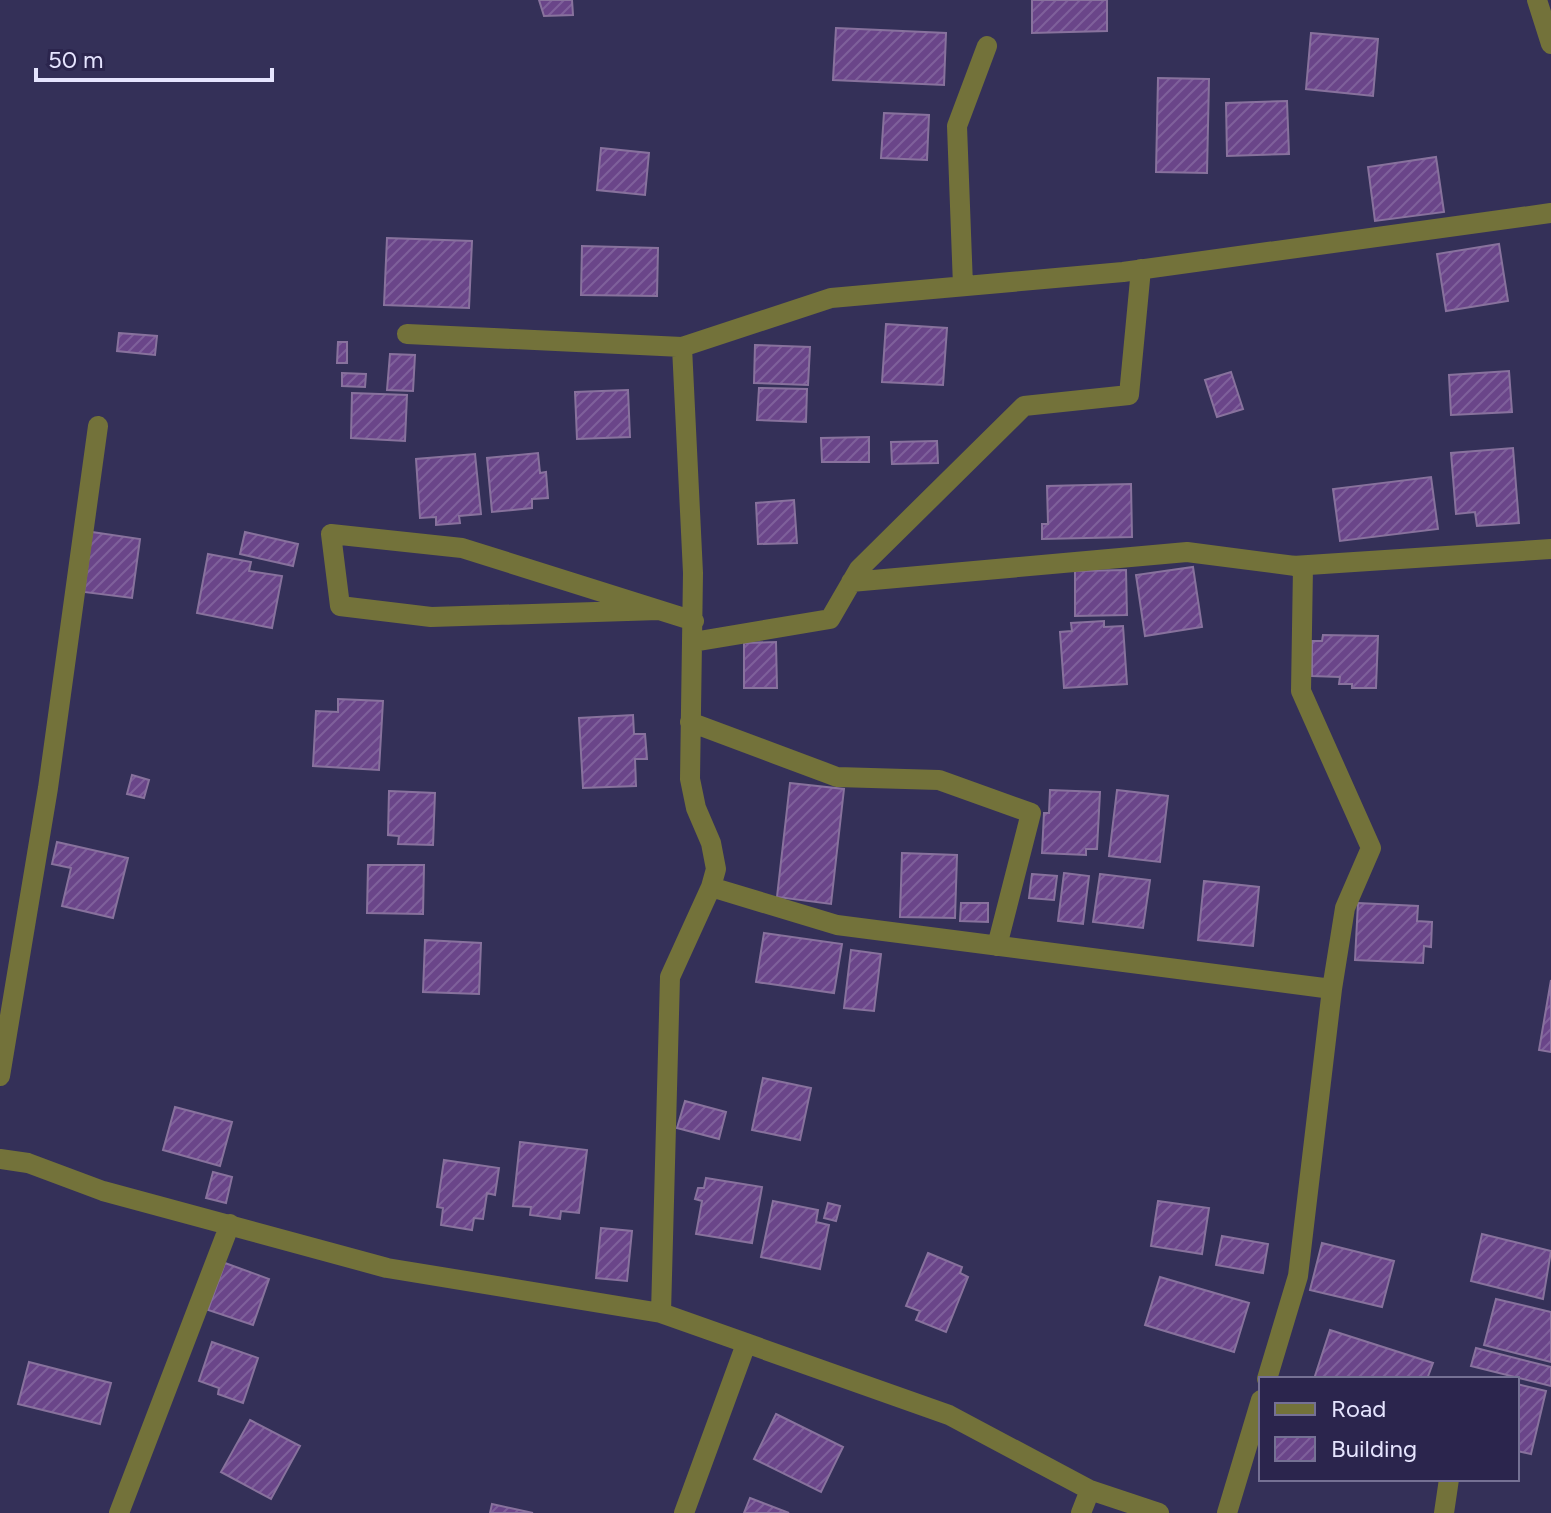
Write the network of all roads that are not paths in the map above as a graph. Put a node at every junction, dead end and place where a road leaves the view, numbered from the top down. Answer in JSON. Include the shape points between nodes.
{"nodes":[{"id":1,"x":1537,"y":0,"type":"edge"},
{"id":2,"x":1551,"y":44,"type":"edge"},
{"id":3,"x":987,"y":46,"type":"dead end"},
{"id":4,"x":1551,"y":213,"type":"edge"},
{"id":5,"x":1141,"y":269,"type":"junction"},
{"id":6,"x":963,"y":286,"type":"junction"},
{"id":7,"x":407,"y":334,"type":"dead end"},
{"id":8,"x":682,"y":347,"type":"junction"},
{"id":9,"x":98,"y":426,"type":"dead end"},
{"id":10,"x":1551,"y":549,"type":"edge"},
{"id":11,"x":1293,"y":566,"type":"junction"},
{"id":12,"x":851,"y":582,"type":"junction"},
{"id":13,"x":659,"y":610,"type":"junction"},
{"id":14,"x":694,"y":621,"type":"junction"},
{"id":15,"x":693,"y":642,"type":"junction"},
{"id":16,"x":690,"y":722,"type":"junction"},
{"id":17,"x":711,"y":887,"type":"junction"},
{"id":18,"x":997,"y":946,"type":"junction"},
{"id":19,"x":1332,"y":989,"type":"junction"},
{"id":20,"x":0,"y":1076,"type":"edge"},
{"id":21,"x":0,"y":1159,"type":"edge"},
{"id":22,"x":230,"y":1224,"type":"junction"},
{"id":23,"x":661,"y":1313,"type":"junction"},
{"id":24,"x":746,"y":1344,"type":"junction"},
{"id":25,"x":1268,"y":1377,"type":"edge"},
{"id":26,"x":1259,"y":1407,"type":"edge"},
{"id":27,"x":1449,"y":1481,"type":"edge"},
{"id":28,"x":1090,"y":1490,"type":"junction"},
{"id":29,"x":119,"y":1513,"type":"edge"},
{"id":30,"x":684,"y":1513,"type":"edge"},
{"id":31,"x":1081,"y":1513,"type":"edge"},
{"id":32,"x":1159,"y":1513,"type":"edge"},
{"id":33,"x":1227,"y":1513,"type":"edge"},
{"id":34,"x":1444,"y":1513,"type":"edge"}],
"edges":[{"from":1,"to":2,"type":"street"},
{"from":3,"to":6,"type":"street","via":[[957,126]]},
{"from":4,"to":5,"type":"street"},
{"from":5,"to":6,"type":"street"},
{"from":5,"to":12,"type":"street","via":[[1129,395],[1024,406]]},
{"from":6,"to":8,"type":"street","via":[[831,298]]},
{"from":7,"to":8,"type":"street"},
{"from":8,"to":14,"type":"street"},
{"from":9,"to":20,"type":"street","via":[[48,788]]},
{"from":10,"to":11,"type":"street"},
{"from":11,"to":12,"type":"street","via":[[1187,552]]},
{"from":11,"to":19,"type":"street","via":[[1303,567],[1301,691],[1371,848],[1345,908]]},
{"from":12,"to":15,"type":"street","via":[[830,619]]},
{"from":13,"to":13,"type":"street","via":[[462,548],[331,534],[340,606],[431,617]]},
{"from":13,"to":14,"type":"street"},
{"from":14,"to":15,"type":"street"},
{"from":15,"to":16,"type":"street"},
{"from":16,"to":17,"type":"street","via":[[690,779],[716,869]]},
{"from":16,"to":18,"type":"street","via":[[837,777],[939,780],[1031,813]]},
{"from":17,"to":18,"type":"street","via":[[837,925]]},
{"from":17,"to":23,"type":"street","via":[[670,977]]},
{"from":18,"to":19,"type":"street"},
{"from":19,"to":25,"type":"street","via":[[1298,1276]]},
{"from":21,"to":22,"type":"street"},
{"from":22,"to":23,"type":"street","via":[[387,1268]]},
{"from":22,"to":29,"type":"street"},
{"from":23,"to":24,"type":"street"},
{"from":24,"to":28,"type":"street","via":[[949,1415]]},
{"from":24,"to":30,"type":"street"},
{"from":26,"to":33,"type":"street"},
{"from":27,"to":34,"type":"street"},
{"from":28,"to":31,"type":"street"},
{"from":28,"to":32,"type":"street"}]}
